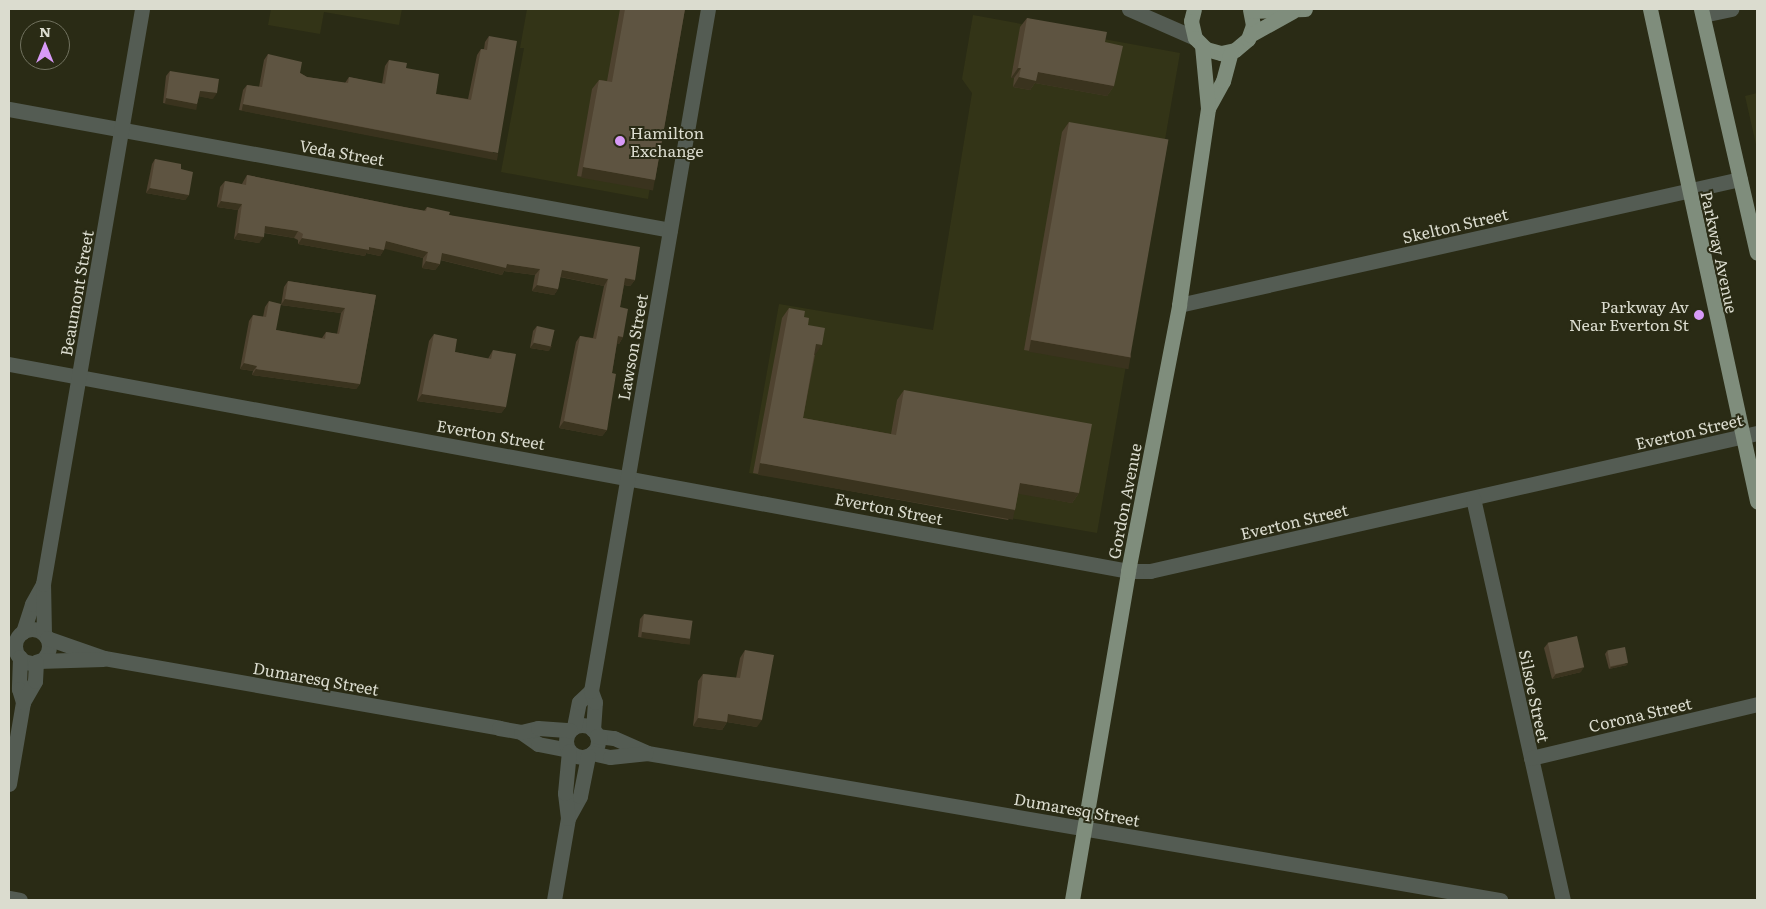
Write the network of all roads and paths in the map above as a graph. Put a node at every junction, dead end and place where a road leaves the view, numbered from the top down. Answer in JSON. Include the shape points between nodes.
{"nodes":[{"id":1,"x":142,"y":9,"type":"edge"},
{"id":2,"x":708,"y":9,"type":"edge"},
{"id":3,"x":1131,"y":9,"type":"edge"},
{"id":4,"x":1194,"y":9,"type":"edge"},
{"id":5,"x":1650,"y":9,"type":"edge"},
{"id":6,"x":1731,"y":9,"type":"edge"},
{"id":7,"x":1251,"y":10,"type":"edge"},
{"id":8,"x":1299,"y":10,"type":"edge"},
{"id":9,"x":1702,"y":12,"type":"edge"},
{"id":10,"x":1250,"y":35,"type":"junction"},
{"id":11,"x":1198,"y":42,"type":"junction"},
{"id":12,"x":1231,"y":52,"type":"junction"},
{"id":13,"x":1208,"y":108,"type":"junction"},
{"id":14,"x":9,"y":109,"type":"edge"},
{"id":15,"x":123,"y":129,"type":"junction"},
{"id":16,"x":1740,"y":178,"type":"junction"},
{"id":17,"x":1688,"y":191,"type":"junction"},
{"id":18,"x":670,"y":230,"type":"junction"},
{"id":19,"x":1757,"y":253,"type":"edge"},
{"id":20,"x":1178,"y":305,"type":"junction"},
{"id":21,"x":9,"y":364,"type":"edge"},
{"id":22,"x":79,"y":376,"type":"junction"},
{"id":23,"x":1750,"y":435,"type":"edge"},
{"id":24,"x":627,"y":477,"type":"junction"},
{"id":25,"x":1474,"y":498,"type":"junction"},
{"id":26,"x":1757,"y":502,"type":"edge"},
{"id":27,"x":1128,"y":571,"type":"junction"},
{"id":28,"x":43,"y":584,"type":"junction"},
{"id":29,"x":17,"y":633,"type":"edge"},
{"id":30,"x":46,"y":636,"type":"junction"},
{"id":31,"x":16,"y":655,"type":"edge"},
{"id":32,"x":104,"y":658,"type":"junction"},
{"id":33,"x":37,"y":662,"type":"junction"},
{"id":34,"x":591,"y":690,"type":"junction"},
{"id":35,"x":23,"y":702,"type":"junction"},
{"id":36,"x":1757,"y":704,"type":"edge"},
{"id":37,"x":572,"y":729,"type":"junction"},
{"id":38,"x":522,"y":732,"type":"junction"},
{"id":39,"x":595,"y":733,"type":"junction"},
{"id":40,"x":569,"y":750,"type":"junction"},
{"id":41,"x":647,"y":753,"type":"junction"},
{"id":42,"x":590,"y":754,"type":"junction"},
{"id":43,"x":1531,"y":758,"type":"junction"},
{"id":44,"x":9,"y":784,"type":"edge"},
{"id":45,"x":568,"y":818,"type":"junction"},
{"id":46,"x":1084,"y":828,"type":"junction"},
{"id":47,"x":9,"y":898,"type":"edge"},
{"id":48,"x":20,"y":900,"type":"edge"},
{"id":49,"x":554,"y":900,"type":"edge"},
{"id":50,"x":1072,"y":900,"type":"edge"},
{"id":51,"x":1500,"y":900,"type":"edge"},
{"id":52,"x":1563,"y":900,"type":"edge"}],
"edges":[{"from":1,"to":15,"type":"street","name":"Beaumont Street"},
{"from":2,"to":18,"type":"street","name":"Lawson Street"},
{"from":3,"to":11,"type":"street"},
{"from":4,"to":11,"type":"main road","name":"Gordon Avenue","via":[[1191,21]]},
{"from":5,"to":17,"type":"main road","name":"Parkway Avenue"},
{"from":6,"to":9,"type":"street"},
{"from":7,"to":8,"type":"main road"},
{"from":7,"to":10,"type":"main road"},
{"from":8,"to":10,"type":"main road"},
{"from":9,"to":16,"type":"main road"},
{"from":10,"to":12,"type":"main road"},
{"from":11,"to":12,"type":"main road","via":[[1216,52]]},
{"from":11,"to":13,"type":"main road","name":"Gordon Avenue"},
{"from":12,"to":13,"type":"main road","name":"Gordon Avenue","via":[[1223,81]]},
{"from":13,"to":20,"type":"main road","name":"Gordon Avenue"},
{"from":14,"to":15,"type":"street","name":"Veda Street"},
{"from":15,"to":18,"type":"street","name":"Veda Street"},
{"from":15,"to":22,"type":"street","name":"Beaumont Street"},
{"from":16,"to":17,"type":"street","name":"Skelton Street"},
{"from":16,"to":19,"type":"main road"},
{"from":17,"to":20,"type":"street","name":"Skelton Street"},
{"from":17,"to":23,"type":"main road","name":"Parkway Avenue"},
{"from":18,"to":24,"type":"street","name":"Lawson Street"},
{"from":20,"to":27,"type":"main road","name":"Gordon Avenue"},
{"from":21,"to":22,"type":"street","name":"Everton Street"},
{"from":22,"to":24,"type":"street","name":"Everton Street"},
{"from":22,"to":28,"type":"street","name":"Beaumont Street"},
{"from":23,"to":25,"type":"street","name":"Everton Street"},
{"from":23,"to":26,"type":"main road","name":"Parkway Avenue"},
{"from":24,"to":27,"type":"street","name":"Everton Street"},
{"from":24,"to":34,"type":"street","name":"Lawson Street"},
{"from":25,"to":27,"type":"street","name":"Everton Street","via":[[1150,571]]},
{"from":25,"to":43,"type":"street","name":"Silsoe Street"},
{"from":27,"to":46,"type":"main road","name":"Gordon Avenue"},
{"from":28,"to":29,"type":"street","name":"Beaumont Street"},
{"from":28,"to":30,"type":"street","name":"Beaumont Street"},
{"from":29,"to":30,"type":"street","via":[[36,629]]},
{"from":29,"to":31,"type":"street"},
{"from":30,"to":32,"type":"street","name":"Dumaresq Street"},
{"from":30,"to":33,"type":"street","via":[[48,650]]},
{"from":31,"to":33,"type":"street"},
{"from":31,"to":35,"type":"street"},
{"from":32,"to":33,"type":"street","name":"Dumaresq Street"},
{"from":32,"to":38,"type":"street","name":"Dumaresq Street"},
{"from":33,"to":35,"type":"street","via":[[35,681]]},
{"from":34,"to":37,"type":"street","name":"Lawson Street","via":[[579,702]]},
{"from":34,"to":39,"type":"street","name":"Lawson Street","via":[[596,702]]},
{"from":35,"to":44,"type":"street"},
{"from":36,"to":43,"type":"street","name":"Corona Street"},
{"from":37,"to":38,"type":"street","name":"Dumaresq Street","via":[[538,728]]},
{"from":37,"to":39,"type":"street","via":[[584,725]]},
{"from":37,"to":40,"type":"street","via":[[566,740]]},
{"from":38,"to":40,"type":"street","name":"Dumaresq Street","via":[[538,744]]},
{"from":39,"to":41,"type":"street","name":"Dumaresq Street"},
{"from":39,"to":42,"type":"street","via":[[598,744]]},
{"from":40,"to":42,"type":"street","via":[[579,757]]},
{"from":40,"to":45,"type":"street","via":[[565,793]]},
{"from":41,"to":42,"type":"street","name":"Dumaresq Street","via":[[610,757]]},
{"from":41,"to":46,"type":"street","name":"Dumaresq Street"},
{"from":42,"to":45,"type":"street","via":[[580,796]]},
{"from":43,"to":52,"type":"street","name":"Silsoe Street"},
{"from":45,"to":49,"type":"street"},
{"from":46,"to":50,"type":"main road","name":"Gordon Avenue"},
{"from":46,"to":51,"type":"street","name":"Dumaresq Street"},
{"from":47,"to":48,"type":"street"}]}
